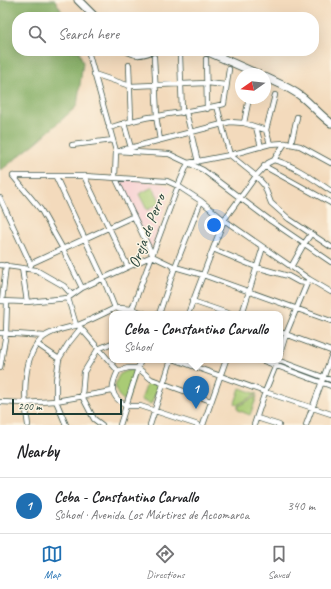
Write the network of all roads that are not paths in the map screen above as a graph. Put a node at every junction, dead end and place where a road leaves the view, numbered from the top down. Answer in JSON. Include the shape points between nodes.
{"nodes":[{"id":1,"x":78,"y":0,"type":"edge"},
{"id":2,"x":90,"y":12,"type":"edge"},
{"id":3,"x":89,"y":56,"type":"edge"},
{"id":4,"x":180,"y":56,"type":"edge"},
{"id":5,"x":217,"y":56,"type":"edge"},
{"id":6,"x":154,"y":57,"type":"dead end"},
{"id":7,"x":206,"y":59,"type":"dead end"},
{"id":8,"x":129,"y":65,"type":"dead end"},
{"id":9,"x":244,"y":68,"type":"edge"},
{"id":10,"x":229,"y":69,"type":"dead end"},
{"id":11,"x":94,"y":74,"type":"junction"},
{"id":12,"x":271,"y":80,"type":"edge"},
{"id":13,"x":207,"y":83,"type":"junction"},
{"id":14,"x":182,"y":84,"type":"junction"},
{"id":15,"x":156,"y":85,"type":"junction"},
{"id":16,"x":226,"y":85,"type":"junction"},
{"id":17,"x":130,"y":86,"type":"junction"},
{"id":18,"x":275,"y":95,"type":"dead end"},
{"id":19,"x":248,"y":104,"type":"edge"},
{"id":20,"x":217,"y":106,"type":"junction"},
{"id":21,"x":207,"y":109,"type":"junction"},
{"id":22,"x":184,"y":113,"type":"junction"},
{"id":23,"x":157,"y":116,"type":"junction"},
{"id":24,"x":297,"y":117,"type":"dead end"},
{"id":25,"x":131,"y":121,"type":"junction"},
{"id":26,"x":124,"y":123,"type":"junction"},
{"id":27,"x":244,"y":123,"type":"junction"},
{"id":28,"x":331,"y":123,"type":"edge"},
{"id":29,"x":222,"y":125,"type":"junction"},
{"id":30,"x":256,"y":127,"type":"junction"},
{"id":31,"x":109,"y":128,"type":"junction"},
{"id":32,"x":266,"y":130,"type":"junction"},
{"id":33,"x":192,"y":133,"type":"junction"},
{"id":34,"x":113,"y":140,"type":"junction"},
{"id":35,"x":160,"y":140,"type":"junction"},
{"id":36,"x":285,"y":143,"type":"junction"},
{"id":37,"x":270,"y":144,"type":"junction"},
{"id":38,"x":291,"y":144,"type":"junction"},
{"id":39,"x":72,"y":145,"type":"dead end"},
{"id":40,"x":261,"y":147,"type":"junction"},
{"id":41,"x":131,"y":148,"type":"junction"},
{"id":42,"x":116,"y":151,"type":"junction"},
{"id":43,"x":230,"y":155,"type":"junction"},
{"id":44,"x":274,"y":160,"type":"junction"},
{"id":45,"x":198,"y":162,"type":"junction"},
{"id":46,"x":188,"y":163,"type":"junction"},
{"id":47,"x":331,"y":163,"type":"edge"},
{"id":48,"x":264,"y":166,"type":"junction"},
{"id":49,"x":84,"y":176,"type":"junction"},
{"id":50,"x":256,"y":176,"type":"junction"},
{"id":51,"x":56,"y":177,"type":"junction"},
{"id":52,"x":115,"y":177,"type":"junction"},
{"id":53,"x":178,"y":186,"type":"junction"},
{"id":54,"x":331,"y":191,"type":"edge"},
{"id":55,"x":0,"y":198,"type":"edge"},
{"id":56,"x":241,"y":198,"type":"junction"},
{"id":57,"x":201,"y":201,"type":"junction"},
{"id":58,"x":331,"y":201,"type":"edge"},
{"id":59,"x":134,"y":216,"type":"junction"},
{"id":60,"x":224,"y":220,"type":"junction"},
{"id":61,"x":109,"y":227,"type":"junction"},
{"id":62,"x":312,"y":234,"type":"junction"},
{"id":63,"x":85,"y":238,"type":"junction"},
{"id":64,"x":304,"y":244,"type":"junction"},
{"id":65,"x":263,"y":247,"type":"junction"},
{"id":66,"x":331,"y":247,"type":"edge"},
{"id":67,"x":63,"y":249,"type":"junction"},
{"id":68,"x":213,"y":249,"type":"junction"},
{"id":69,"x":152,"y":255,"type":"junction"},
{"id":70,"x":331,"y":262,"type":"edge"},
{"id":71,"x":0,"y":264,"type":"edge"},
{"id":72,"x":6,"y":265,"type":"junction"},
{"id":73,"x":31,"y":266,"type":"junction"},
{"id":74,"x":128,"y":267,"type":"junction"},
{"id":75,"x":175,"y":267,"type":"junction"},
{"id":76,"x":256,"y":267,"type":"junction"},
{"id":77,"x":291,"y":267,"type":"junction"},
{"id":78,"x":22,"y":268,"type":"junction"},
{"id":79,"x":203,"y":275,"type":"junction"},
{"id":80,"x":103,"y":278,"type":"junction"},
{"id":81,"x":308,"y":281,"type":"junction"},
{"id":82,"x":82,"y":288,"type":"junction"},
{"id":83,"x":248,"y":292,"type":"junction"},
{"id":84,"x":331,"y":292,"type":"edge"},
{"id":85,"x":70,"y":297,"type":"junction"},
{"id":86,"x":3,"y":301,"type":"edge"},
{"id":87,"x":192,"y":301,"type":"junction"},
{"id":88,"x":27,"y":302,"type":"junction"},
{"id":89,"x":115,"y":308,"type":"junction"},
{"id":90,"x":297,"y":308,"type":"junction"},
{"id":91,"x":132,"y":311,"type":"edge"},
{"id":92,"x":160,"y":311,"type":"edge"},
{"id":93,"x":189,"y":311,"type":"edge"},
{"id":94,"x":221,"y":311,"type":"edge"},
{"id":95,"x":243,"y":311,"type":"edge"},
{"id":96,"x":331,"y":322,"type":"edge"},
{"id":97,"x":78,"y":326,"type":"junction"},
{"id":98,"x":0,"y":333,"type":"edge"},
{"id":99,"x":6,"y":333,"type":"junction"},
{"id":100,"x":283,"y":333,"type":"edge"},
{"id":101,"x":286,"y":334,"type":"junction"},
{"id":102,"x":45,"y":336,"type":"junction"},
{"id":103,"x":37,"y":344,"type":"junction"},
{"id":104,"x":109,"y":344,"type":"edge"},
{"id":105,"x":283,"y":344,"type":"edge"},
{"id":106,"x":98,"y":349,"type":"junction"},
{"id":107,"x":331,"y":351,"type":"edge"},
{"id":108,"x":331,"y":357,"type":"edge"},
{"id":109,"x":59,"y":358,"type":"junction"},
{"id":110,"x":109,"y":362,"type":"edge"},
{"id":111,"x":283,"y":362,"type":"edge"},
{"id":112,"x":110,"y":363,"type":"edge"},
{"id":113,"x":140,"y":363,"type":"edge"},
{"id":114,"x":170,"y":363,"type":"edge"},
{"id":115,"x":184,"y":363,"type":"edge"},
{"id":116,"x":225,"y":363,"type":"edge"},
{"id":117,"x":268,"y":363,"type":"edge"},
{"id":118,"x":277,"y":363,"type":"edge"},
{"id":119,"x":276,"y":366,"type":"junction"},
{"id":120,"x":0,"y":368,"type":"edge"},
{"id":121,"x":138,"y":368,"type":"junction"},
{"id":122,"x":118,"y":372,"type":"junction"},
{"id":123,"x":221,"y":376,"type":"junction"},
{"id":124,"x":324,"y":377,"type":"junction"},
{"id":125,"x":331,"y":380,"type":"edge"},
{"id":126,"x":322,"y":382,"type":"junction"},
{"id":127,"x":164,"y":384,"type":"junction"},
{"id":128,"x":331,"y":386,"type":"edge"},
{"id":129,"x":112,"y":390,"type":"junction"},
{"id":130,"x":265,"y":392,"type":"junction"},
{"id":131,"x":82,"y":396,"type":"junction"},
{"id":132,"x":56,"y":401,"type":"junction"},
{"id":133,"x":211,"y":401,"type":"junction"},
{"id":134,"x":0,"y":402,"type":"edge"},
{"id":135,"x":25,"y":403,"type":"junction"},
{"id":136,"x":126,"y":406,"type":"junction"},
{"id":137,"x":312,"y":407,"type":"junction"},
{"id":138,"x":155,"y":410,"type":"junction"},
{"id":139,"x":331,"y":414,"type":"edge"},
{"id":140,"x":256,"y":418,"type":"junction"},
{"id":141,"x":28,"y":425,"type":"edge"},
{"id":142,"x":66,"y":425,"type":"edge"},
{"id":143,"x":102,"y":425,"type":"edge"},
{"id":144,"x":120,"y":425,"type":"edge"},
{"id":145,"x":150,"y":425,"type":"edge"},
{"id":146,"x":198,"y":425,"type":"edge"},
{"id":147,"x":203,"y":425,"type":"edge"},
{"id":148,"x":254,"y":425,"type":"edge"},
{"id":149,"x":279,"y":425,"type":"edge"},
{"id":150,"x":306,"y":425,"type":"edge"}],
"edges":[{"from":1,"to":2,"type":"highway"},
{"from":3,"to":11,"type":"street"},
{"from":4,"to":14,"type":"street"},
{"from":5,"to":9,"type":"highway"},
{"from":6,"to":15,"type":"street"},
{"from":7,"to":13,"type":"street"},
{"from":8,"to":17,"type":"street"},
{"from":10,"to":16,"type":"street"},
{"from":11,"to":17,"type":"street"},
{"from":11,"to":31,"type":"street"},
{"from":12,"to":28,"type":"highway","via":[[302,97]]},
{"from":13,"to":14,"type":"street"},
{"from":13,"to":16,"type":"street"},
{"from":13,"to":21,"type":"street"},
{"from":14,"to":15,"type":"street"},
{"from":14,"to":22,"type":"street"},
{"from":15,"to":17,"type":"street"},
{"from":15,"to":23,"type":"street"},
{"from":16,"to":20,"type":"street","via":[[224,104]]},
{"from":17,"to":25,"type":"street"},
{"from":18,"to":32,"type":"street"},
{"from":19,"to":27,"type":"street"},
{"from":20,"to":21,"type":"street"},
{"from":20,"to":29,"type":"street"},
{"from":21,"to":22,"type":"street"},
{"from":22,"to":23,"type":"street"},
{"from":22,"to":33,"type":"street"},
{"from":23,"to":25,"type":"street"},
{"from":23,"to":35,"type":"street"},
{"from":24,"to":38,"type":"street"},
{"from":25,"to":26,"type":"street"},
{"from":26,"to":31,"type":"street"},
{"from":26,"to":41,"type":"street"},
{"from":27,"to":29,"type":"street"},
{"from":27,"to":30,"type":"street"},
{"from":29,"to":33,"type":"street"},
{"from":29,"to":43,"type":"street"},
{"from":30,"to":32,"type":"street"},
{"from":30,"to":40,"type":"street"},
{"from":31,"to":34,"type":"street"},
{"from":32,"to":37,"type":"street"},
{"from":33,"to":35,"type":"street"},
{"from":33,"to":45,"type":"street"},
{"from":34,"to":39,"type":"street"},
{"from":34,"to":42,"type":"street"},
{"from":35,"to":41,"type":"street"},
{"from":36,"to":37,"type":"street"},
{"from":36,"to":38,"type":"street"},
{"from":36,"to":44,"type":"street"},
{"from":37,"to":40,"type":"street"},
{"from":38,"to":47,"type":"street","via":[[300,146]]},
{"from":40,"to":43,"type":"street"},
{"from":41,"to":42,"type":"street"},
{"from":42,"to":46,"type":"street","via":[[168,154]]},
{"from":42,"to":52,"type":"street"},
{"from":43,"to":45,"type":"street"},
{"from":43,"to":50,"type":"street"},
{"from":44,"to":48,"type":"street"},
{"from":44,"to":54,"type":"street","via":[[304,173]]},
{"from":45,"to":46,"type":"street"},
{"from":46,"to":53,"type":"street","name":"Oreja de Perro"},
{"from":46,"to":56,"type":"street","via":[[216,179]]},
{"from":48,"to":50,"type":"street"},
{"from":48,"to":58,"type":"street"},
{"from":49,"to":51,"type":"street"},
{"from":49,"to":52,"type":"street"},
{"from":49,"to":61,"type":"street"},
{"from":50,"to":56,"type":"street"},
{"from":50,"to":62,"type":"street","via":[[264,185],[270,203]]},
{"from":51,"to":63,"type":"street"},
{"from":51,"to":67,"type":"street","via":[[13,176],[36,203]]},
{"from":52,"to":53,"type":"street","via":[[167,181]]},
{"from":52,"to":59,"type":"street"},
{"from":53,"to":57,"type":"street"},
{"from":53,"to":69,"type":"street","name":"Oreja de Perro"},
{"from":55,"to":73,"type":"street"},
{"from":56,"to":60,"type":"street"},
{"from":56,"to":64,"type":"street"},
{"from":57,"to":60,"type":"street"},
{"from":57,"to":75,"type":"street"},
{"from":59,"to":61,"type":"street"},
{"from":59,"to":69,"type":"street"},
{"from":60,"to":65,"type":"street"},
{"from":60,"to":68,"type":"street"},
{"from":61,"to":63,"type":"street"},
{"from":61,"to":74,"type":"street"},
{"from":62,"to":64,"type":"street"},
{"from":62,"to":66,"type":"street"},
{"from":63,"to":67,"type":"street"},
{"from":63,"to":80,"type":"street"},
{"from":64,"to":70,"type":"street"},
{"from":64,"to":77,"type":"street"},
{"from":65,"to":76,"type":"street"},
{"from":65,"to":77,"type":"street"},
{"from":67,"to":73,"type":"street"},
{"from":67,"to":82,"type":"street"},
{"from":68,"to":76,"type":"street"},
{"from":68,"to":79,"type":"street"},
{"from":69,"to":74,"type":"street"},
{"from":69,"to":75,"type":"street"},
{"from":69,"to":91,"type":"street","name":"Oreja de Perro"},
{"from":71,"to":72,"type":"street"},
{"from":72,"to":78,"type":"street"},
{"from":72,"to":86,"type":"street"},
{"from":73,"to":78,"type":"street"},
{"from":73,"to":85,"type":"street","via":[[64,286]]},
{"from":74,"to":80,"type":"street"},
{"from":75,"to":79,"type":"street"},
{"from":75,"to":92,"type":"street"},
{"from":76,"to":81,"type":"street","via":[[288,276],[299,282]]},
{"from":76,"to":83,"type":"street"},
{"from":77,"to":81,"type":"street"},
{"from":78,"to":88,"type":"street"},
{"from":79,"to":83,"type":"street"},
{"from":79,"to":87,"type":"street"},
{"from":80,"to":82,"type":"street"},
{"from":80,"to":89,"type":"street"},
{"from":81,"to":84,"type":"street"},
{"from":81,"to":90,"type":"street"},
{"from":82,"to":85,"type":"street"},
{"from":83,"to":90,"type":"street"},
{"from":83,"to":95,"type":"street"},
{"from":85,"to":88,"type":"street"},
{"from":85,"to":97,"type":"street"},
{"from":86,"to":88,"type":"street"},
{"from":86,"to":99,"type":"street"},
{"from":87,"to":93,"type":"street"},
{"from":87,"to":94,"type":"street"},
{"from":89,"to":91,"type":"street"},
{"from":89,"to":97,"type":"street"},
{"from":90,"to":96,"type":"street"},
{"from":90,"to":101,"type":"street"},
{"from":97,"to":102,"type":"street"},
{"from":97,"to":106,"type":"street"},
{"from":97,"to":109,"type":"street"},
{"from":98,"to":99,"type":"street"},
{"from":99,"to":102,"type":"street"},
{"from":99,"to":120,"type":"street"},
{"from":100,"to":101,"type":"street"},
{"from":101,"to":105,"type":"street"},
{"from":101,"to":107,"type":"street"},
{"from":102,"to":103,"type":"street"},
{"from":103,"to":109,"type":"street"},
{"from":103,"to":135,"type":"street","via":[[29,364]]},
{"from":104,"to":106,"type":"street"},
{"from":106,"to":110,"type":"street"},
{"from":106,"to":131,"type":"street","via":[[84,372]]},
{"from":108,"to":124,"type":"street"},
{"from":109,"to":132,"type":"street"},
{"from":111,"to":124,"type":"street"},
{"from":112,"to":122,"type":"street"},
{"from":113,"to":121,"type":"street"},
{"from":114,"to":127,"type":"street"},
{"from":115,"to":123,"type":"street"},
{"from":116,"to":123,"type":"street"},
{"from":117,"to":119,"type":"street"},
{"from":118,"to":119,"type":"street"},
{"from":119,"to":126,"type":"street"},
{"from":119,"to":130,"type":"street"},
{"from":121,"to":122,"type":"street"},
{"from":121,"to":127,"type":"street","via":[[151,379]]},
{"from":121,"to":136,"type":"street"},
{"from":122,"to":129,"type":"street"},
{"from":123,"to":130,"type":"street"},
{"from":123,"to":133,"type":"street"},
{"from":124,"to":125,"type":"street"},
{"from":124,"to":126,"type":"street"},
{"from":126,"to":128,"type":"street"},
{"from":126,"to":137,"type":"street"},
{"from":127,"to":133,"type":"street"},
{"from":127,"to":138,"type":"street"},
{"from":129,"to":131,"type":"street"},
{"from":129,"to":136,"type":"street","via":[[118,401]]},
{"from":130,"to":137,"type":"street"},
{"from":130,"to":140,"type":"street"},
{"from":131,"to":132,"type":"street"},
{"from":131,"to":143,"type":"street","via":[[94,419]]},
{"from":132,"to":135,"type":"street"},
{"from":132,"to":142,"type":"street"},
{"from":133,"to":147,"type":"street"},
{"from":134,"to":135,"type":"street"},
{"from":135,"to":141,"type":"street"},
{"from":136,"to":138,"type":"street"},
{"from":136,"to":144,"type":"street"},
{"from":137,"to":139,"type":"street"},
{"from":137,"to":150,"type":"street"},
{"from":138,"to":145,"type":"street"},
{"from":138,"to":146,"type":"street"},
{"from":140,"to":148,"type":"street"},
{"from":140,"to":149,"type":"street"}]}
